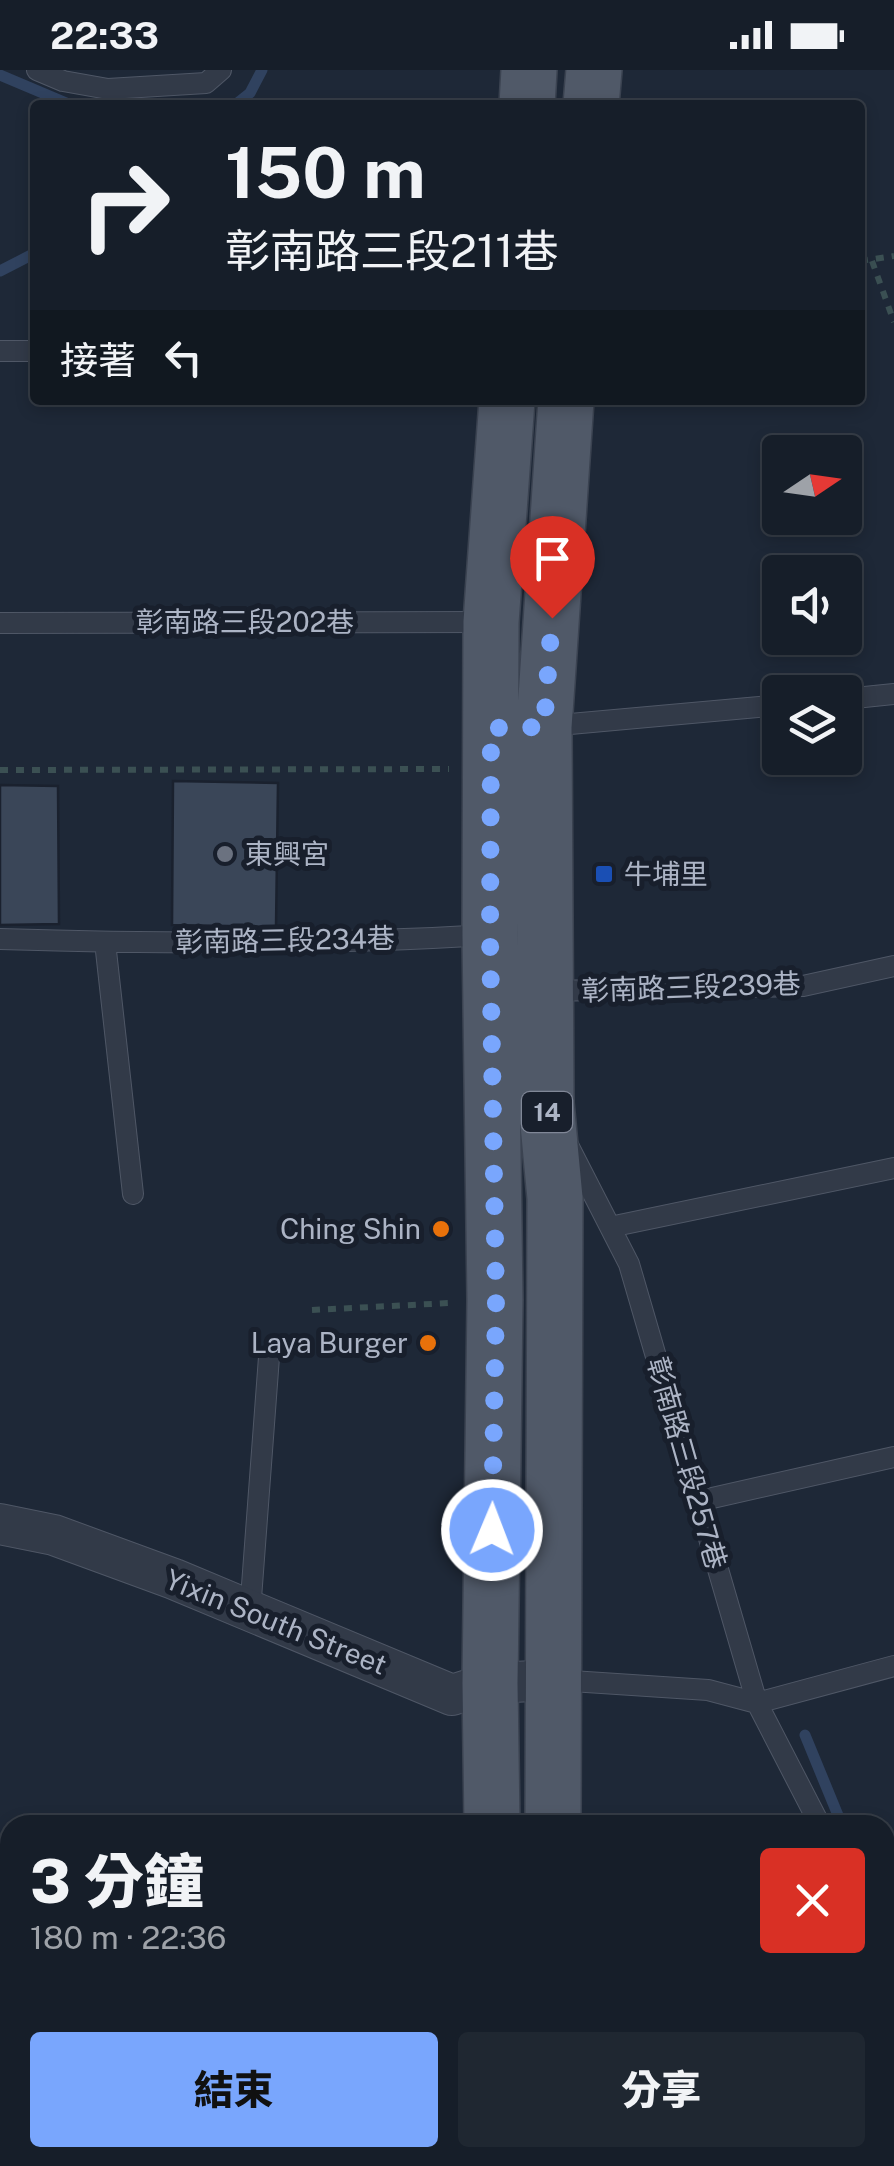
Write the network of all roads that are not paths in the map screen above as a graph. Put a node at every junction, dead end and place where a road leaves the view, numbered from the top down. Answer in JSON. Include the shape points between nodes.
{"nodes":[{"id":1,"x":38,"y":70,"type":"edge"},
{"id":2,"x":221,"y":70,"type":"edge"},
{"id":3,"x":529,"y":70,"type":"edge"},
{"id":4,"x":594,"y":70,"type":"edge"},
{"id":5,"x":527,"y":100,"type":"edge"},
{"id":6,"x":591,"y":100,"type":"edge"},
{"id":7,"x":0,"y":350,"type":"edge"},
{"id":8,"x":30,"y":351,"type":"edge"},
{"id":9,"x":507,"y":405,"type":"edge"},
{"id":10,"x":565,"y":405,"type":"edge"},
{"id":11,"x":0,"y":622,"type":"edge"},
{"id":12,"x":491,"y":622,"type":"junction"},
{"id":13,"x":894,"y":694,"type":"edge"},
{"id":14,"x":862,"y":697,"type":"edge"},
{"id":15,"x":762,"y":707,"type":"edge"},
{"id":16,"x":512,"y":736,"type":"junction"},
{"id":17,"x":0,"y":939,"type":"edge"},
{"id":18,"x":105,"y":942,"type":"junction"},
{"id":19,"x":518,"y":963,"type":"junction"},
{"id":20,"x":894,"y":966,"type":"edge"},
{"id":21,"x":546,"y":1103,"type":"junction"},
{"id":22,"x":894,"y":1168,"type":"edge"},
{"id":23,"x":133,"y":1194,"type":"dead end"},
{"id":24,"x":610,"y":1227,"type":"junction"},
{"id":25,"x":269,"y":1357,"type":"dead end"},
{"id":26,"x":894,"y":1456,"type":"edge"},
{"id":27,"x":698,"y":1500,"type":"junction"},
{"id":28,"x":0,"y":1524,"type":"edge"},
{"id":29,"x":250,"y":1612,"type":"junction"},
{"id":30,"x":894,"y":1666,"type":"edge"},
{"id":31,"x":554,"y":1680,"type":"junction"},
{"id":32,"x":490,"y":1683,"type":"junction"},
{"id":33,"x":757,"y":1703,"type":"junction"},
{"id":34,"x":492,"y":1815,"type":"edge"},
{"id":35,"x":553,"y":1815,"type":"edge"},
{"id":36,"x":815,"y":1815,"type":"edge"}],
"edges":[{"from":1,"to":2,"type":"lane","via":[[108,89],[206,83]]},
{"from":3,"to":5,"type":"main road"},
{"from":4,"to":6,"type":"main road"},
{"from":7,"to":8,"type":"lane"},
{"from":9,"to":12,"type":"main road","number":"14"},
{"from":10,"to":16,"type":"main road","number":"14"},
{"from":11,"to":12,"type":"lane","name":"彰南路三段202巷"},
{"from":12,"to":16,"type":"main road","number":"14"},
{"from":13,"to":14,"type":"lane"},
{"from":15,"to":16,"type":"lane"},
{"from":16,"to":19,"type":"main road","number":"14"},
{"from":16,"to":19,"type":"main road","number":"14"},
{"from":17,"to":18,"type":"lane","name":"彰南路三段234巷"},
{"from":18,"to":19,"type":"lane","name":"彰南路三段234巷","via":[[424,939]]},
{"from":18,"to":23,"type":"lane"},
{"from":19,"to":20,"type":"lane","name":"彰南路三段239巷","via":[[804,986]]},
{"from":19,"to":21,"type":"main road","number":"14"},
{"from":19,"to":32,"type":"main road","number":"14","via":[[496,1300]]},
{"from":21,"to":24,"type":"lane","name":"彰南路三段257巷"},
{"from":21,"to":31,"type":"main road","number":"14","via":[[555,1198]]},
{"from":22,"to":24,"type":"lane"},
{"from":24,"to":27,"type":"lane","name":"彰南路三段257巷","via":[[629,1264]]},
{"from":25,"to":29,"type":"lane"},
{"from":26,"to":27,"type":"lane"},
{"from":27,"to":33,"type":"lane","name":"彰南路三段257巷"},
{"from":28,"to":29,"type":"street","name":"Yixin South Street","via":[[54,1535]]},
{"from":29,"to":32,"type":"street","name":"Yixin South Street","via":[[452,1695]]},
{"from":30,"to":33,"type":"lane"},
{"from":31,"to":32,"type":"street","name":"Yixin South Street"},
{"from":31,"to":33,"type":"lane","via":[[708,1690]]},
{"from":31,"to":35,"type":"main road","number":"14"},
{"from":32,"to":34,"type":"main road","number":"14"},
{"from":33,"to":36,"type":"lane","name":"彰南路三段257巷"}]}
